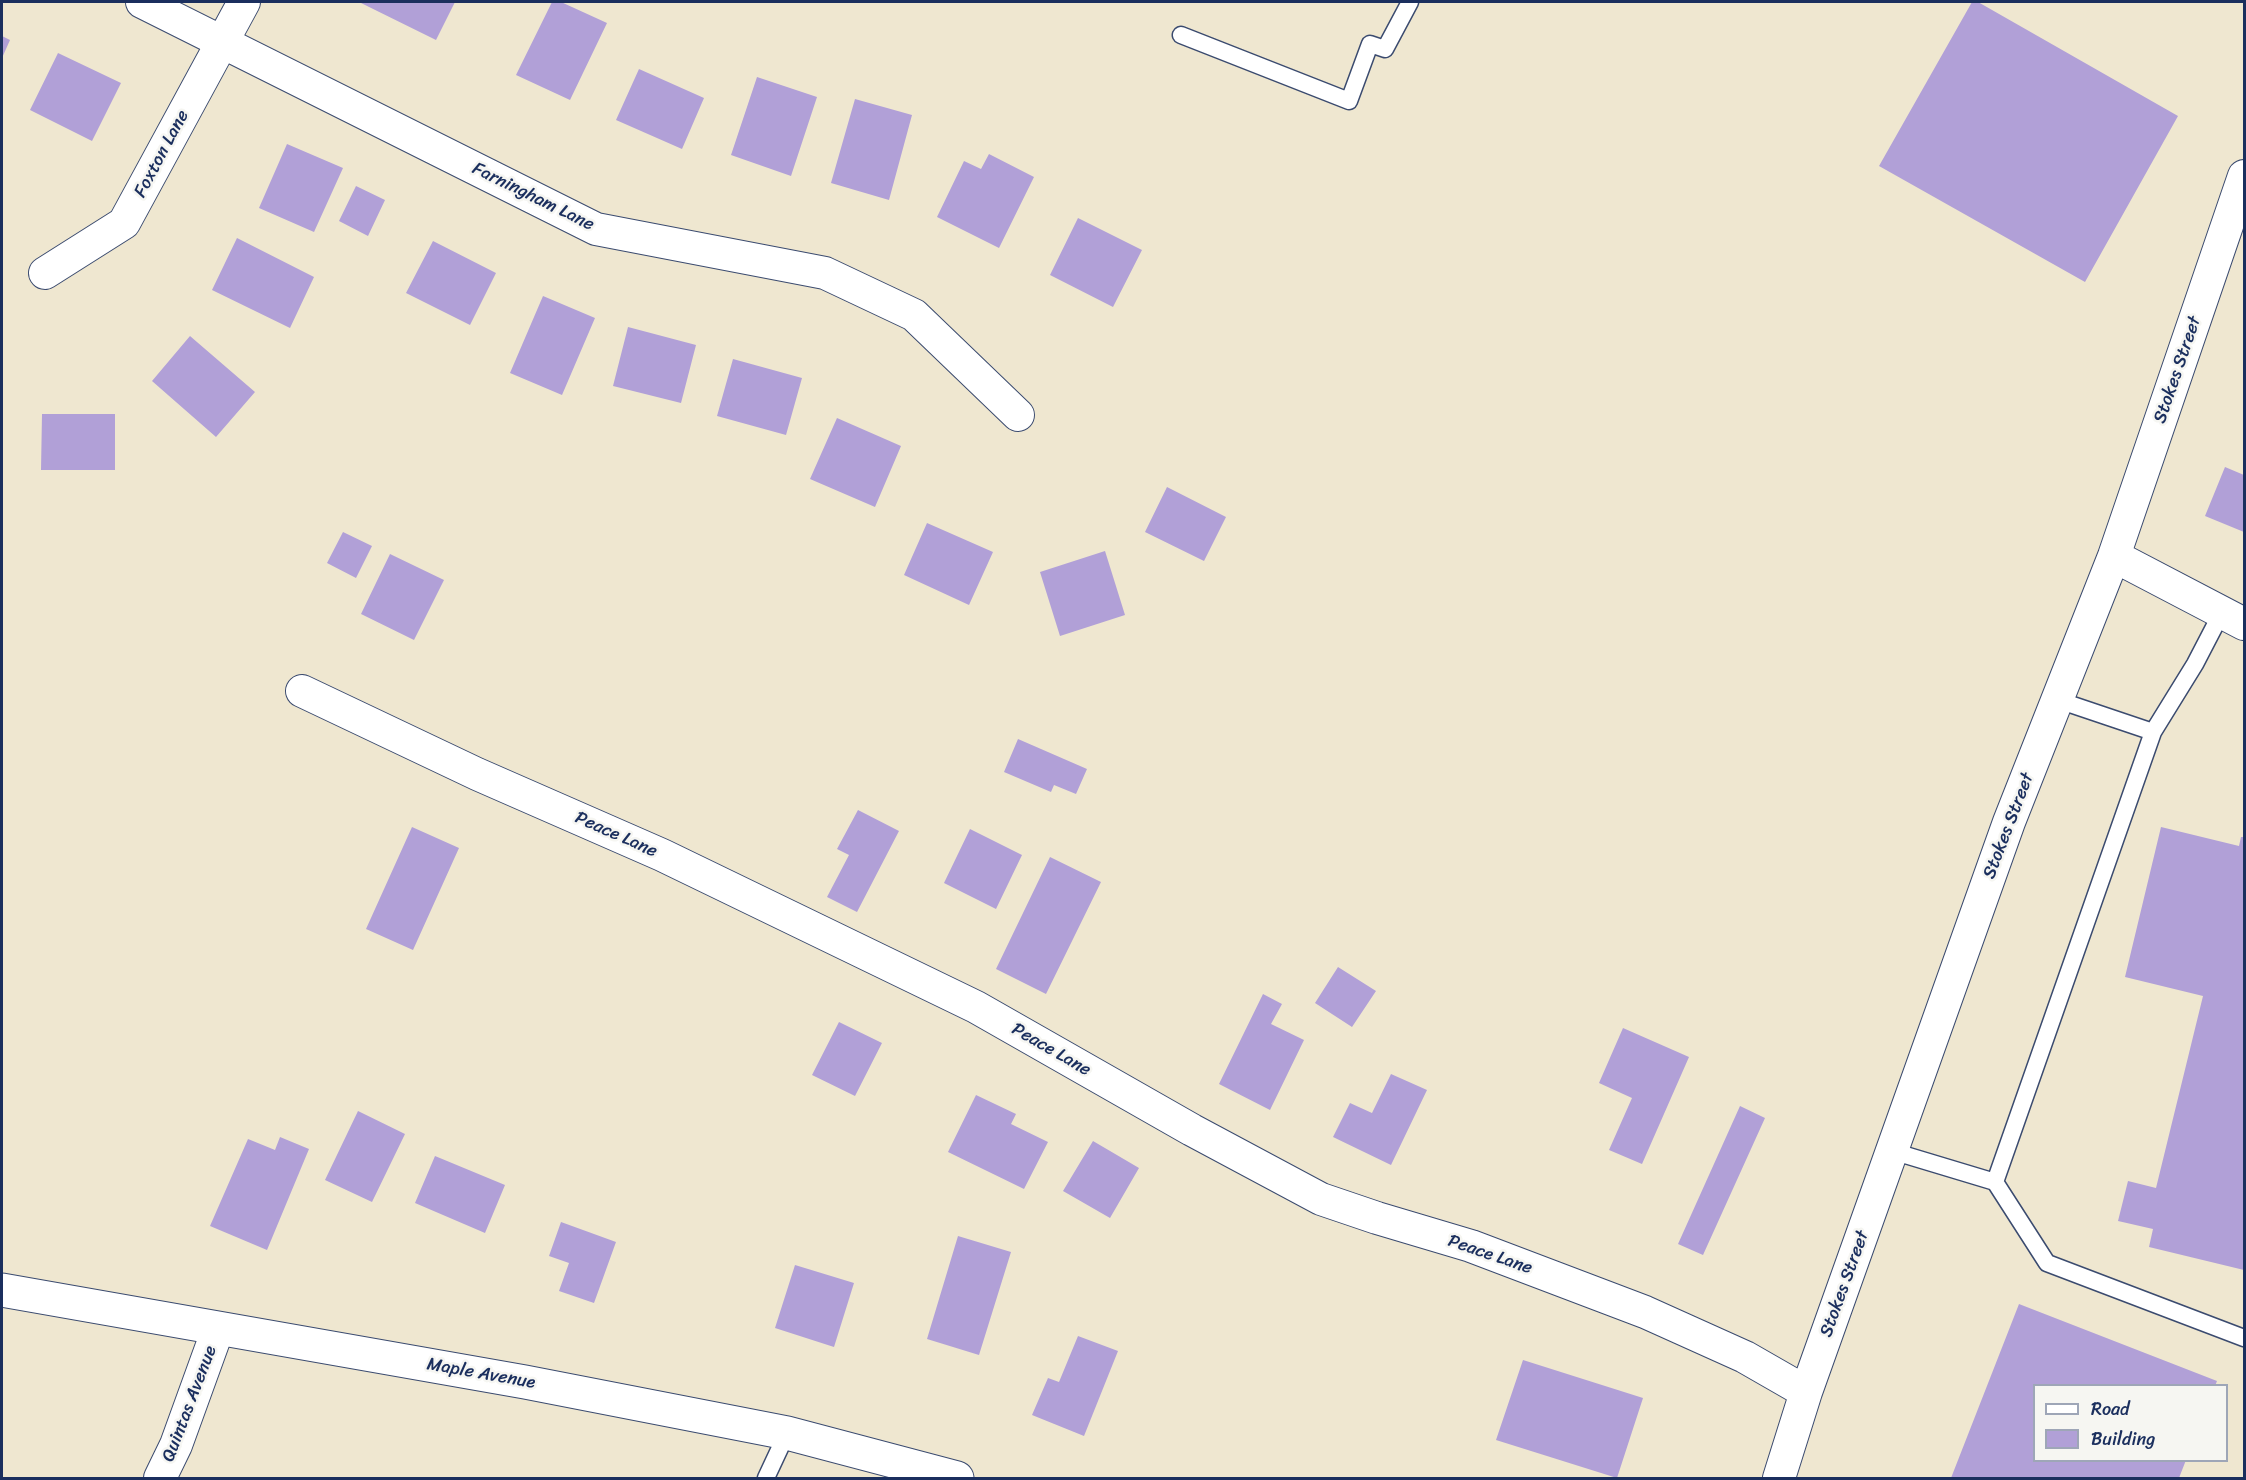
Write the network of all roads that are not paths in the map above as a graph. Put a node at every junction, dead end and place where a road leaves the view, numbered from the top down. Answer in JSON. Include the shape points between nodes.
{"nodes":[{"id":1,"x":142,"y":2,"type":"edge"},
{"id":2,"x":244,"y":2,"type":"edge"},
{"id":3,"x":1410,"y":2,"type":"edge"},
{"id":4,"x":1181,"y":35,"type":"dead end"},
{"id":5,"x":221,"y":43,"type":"junction"},
{"id":6,"x":2244,"y":176,"type":"edge"},
{"id":7,"x":45,"y":273,"type":"dead end"},
{"id":8,"x":1018,"y":415,"type":"dead end"},
{"id":9,"x":2114,"y":556,"type":"junction"},
{"id":10,"x":2233,"y":618,"type":"edge"},
{"id":11,"x":302,"y":691,"type":"dead end"},
{"id":12,"x":2058,"y":700,"type":"junction"},
{"id":13,"x":2153,"y":732,"type":"junction"},
{"id":14,"x":1892,"y":1150,"type":"junction"},
{"id":15,"x":1995,"y":1182,"type":"junction"},
{"id":16,"x":2,"y":1290,"type":"edge"},
{"id":17,"x":218,"y":1329,"type":"junction"},
{"id":18,"x":2244,"y":1338,"type":"edge"},
{"id":19,"x":1806,"y":1392,"type":"junction"},
{"id":20,"x":788,"y":1433,"type":"junction"},
{"id":21,"x":160,"y":1479,"type":"edge"},
{"id":22,"x":766,"y":1479,"type":"edge"},
{"id":23,"x":957,"y":1479,"type":"edge"},
{"id":24,"x":1779,"y":1479,"type":"edge"}],
"edges":[{"from":1,"to":5,"type":"street","name":"Farningham Lane"},
{"from":2,"to":5,"type":"street","name":"Foxton Lane"},
{"from":3,"to":4,"type":"lane","via":[[1385,49],[1370,44],[1349,101]]},
{"from":5,"to":7,"type":"street","name":"Foxton Lane","via":[[124,223]]},
{"from":5,"to":8,"type":"street","name":"Farningham Lane","via":[[596,229],[825,273],[914,315]]},
{"from":6,"to":9,"type":"street","name":"Stokes Street"},
{"from":9,"to":10,"type":"street"},
{"from":9,"to":12,"type":"street","name":"Stokes Street"},
{"from":10,"to":13,"type":"lane","via":[[2195,664]]},
{"from":11,"to":19,"type":"street","name":"Peace Lane","via":[[662,855],[976,1007],[1321,1199],[1471,1246],[1645,1312],[1745,1357]]},
{"from":12,"to":13,"type":"lane"},
{"from":12,"to":14,"type":"street","name":"Stokes Street","via":[[2009,822]]},
{"from":13,"to":15,"type":"lane"},
{"from":14,"to":15,"type":"lane"},
{"from":14,"to":19,"type":"street","name":"Stokes Street"},
{"from":15,"to":18,"type":"lane","via":[[2047,1263]]},
{"from":16,"to":17,"type":"main road","name":"Maple Avenue"},
{"from":17,"to":20,"type":"main road","name":"Maple Avenue"},
{"from":17,"to":21,"type":"street","name":"Quintas Avenue"},
{"from":19,"to":24,"type":"street","name":"Stokes Street"},
{"from":20,"to":22,"type":"lane"},
{"from":20,"to":23,"type":"main road","name":"Maple Avenue"}]}
